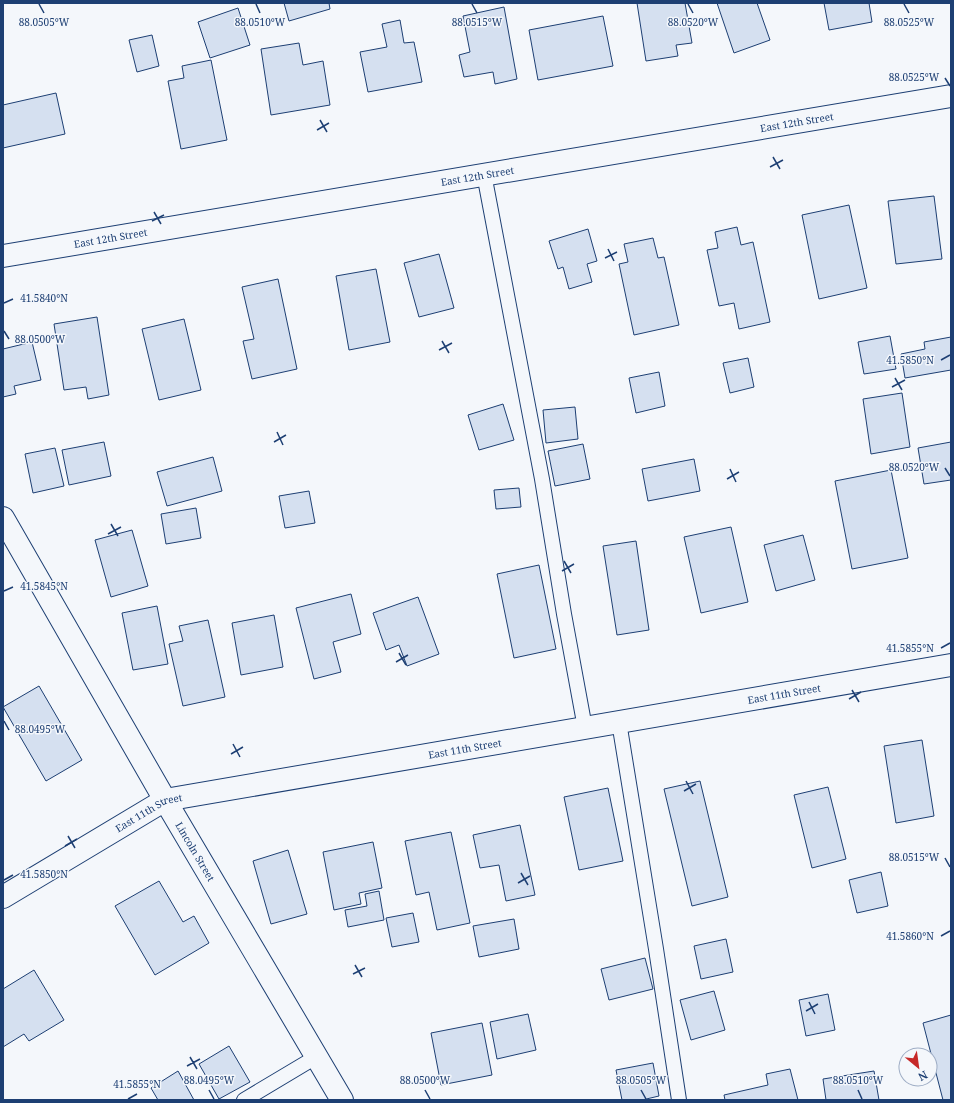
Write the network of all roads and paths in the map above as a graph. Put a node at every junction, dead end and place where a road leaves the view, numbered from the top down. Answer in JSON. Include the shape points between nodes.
{"nodes":[{"id":1,"x":951,"y":96,"type":"edge"},
{"id":2,"x":484,"y":174,"type":"junction"},
{"id":3,"x":3,"y":256,"type":"edge"},
{"id":4,"x":6,"y":533,"type":"edge"},
{"id":5,"x":951,"y":665,"type":"edge"},
{"id":6,"x":618,"y":722,"type":"junction"},
{"id":7,"x":585,"y":728,"type":"junction"},
{"id":8,"x":165,"y":800,"type":"junction"},
{"id":9,"x":3,"y":897,"type":"edge"},
{"id":10,"x":316,"y":1057,"type":"junction"},
{"id":11,"x":244,"y":1100,"type":"edge"},
{"id":12,"x":342,"y":1100,"type":"edge"},
{"id":13,"x":679,"y":1100,"type":"edge"}],
"edges":[{"from":1,"to":2,"type":"street","name":"East 12th Street"},
{"from":2,"to":3,"type":"street","name":"East 12th Street"},
{"from":2,"to":7,"type":"lane","via":[[542,479]]},
{"from":4,"to":8,"type":"street","name":"Lincoln Street"},
{"from":5,"to":6,"type":"street","name":"East 11th Street"},
{"from":6,"to":7,"type":"street","name":"East 11th Street"},
{"from":6,"to":13,"type":"lane"},
{"from":7,"to":8,"type":"street","name":"East 11th Street"},
{"from":8,"to":9,"type":"street","name":"East 11th Street"},
{"from":8,"to":10,"type":"street","name":"Lincoln Street"},
{"from":10,"to":11,"type":"lane"},
{"from":10,"to":12,"type":"street","name":"Lincoln Street"}]}
